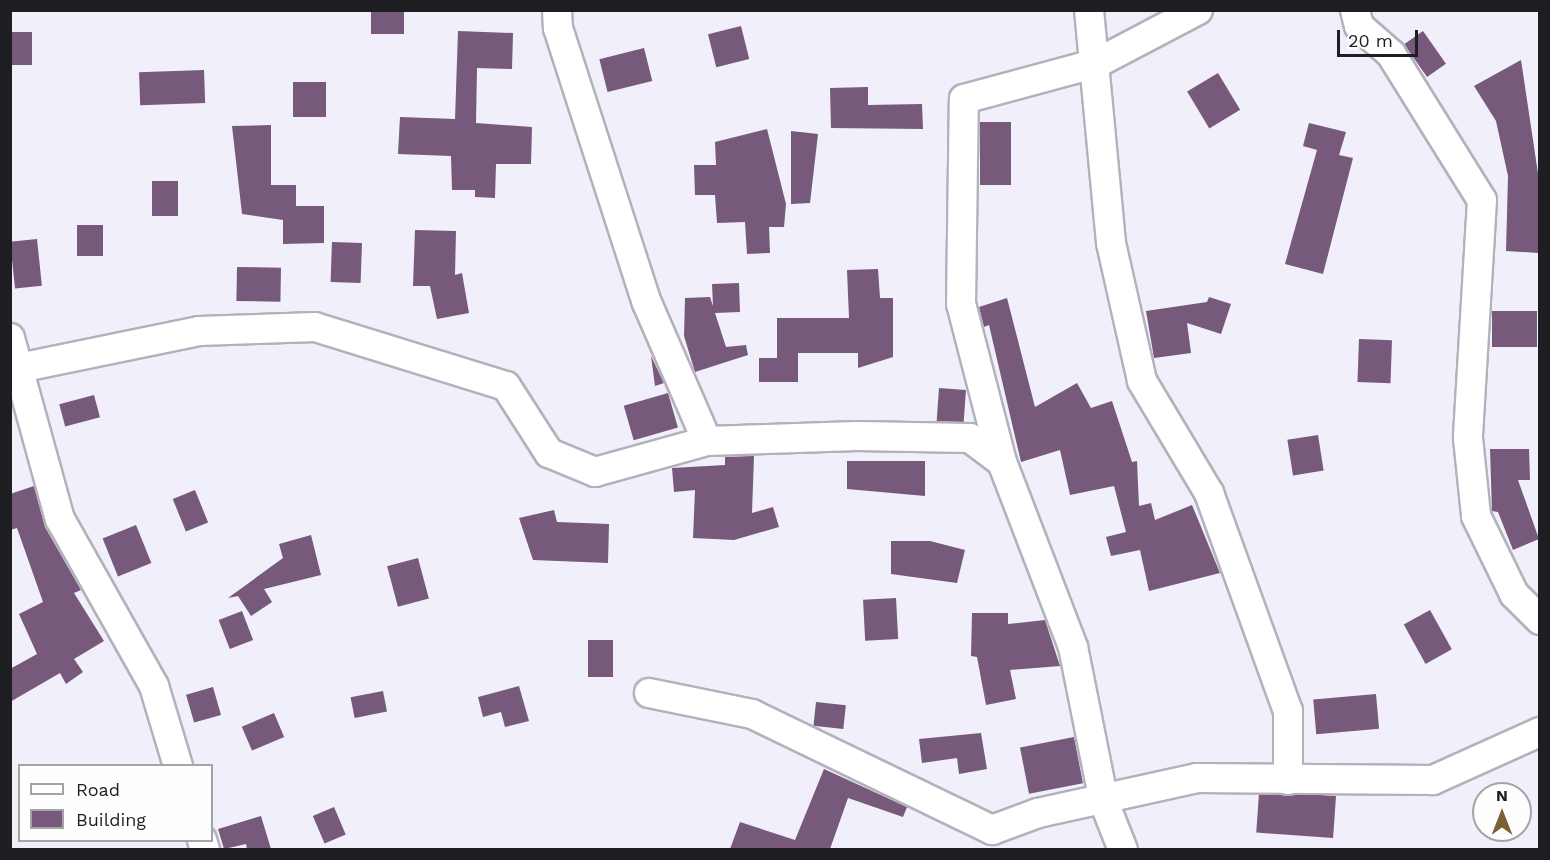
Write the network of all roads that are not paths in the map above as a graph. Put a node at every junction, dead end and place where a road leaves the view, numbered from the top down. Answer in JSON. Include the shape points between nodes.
{"nodes":[{"id":1,"x":557,"y":10,"type":"edge"},
{"id":2,"x":1089,"y":10,"type":"edge"},
{"id":3,"x":1198,"y":10,"type":"edge"},
{"id":4,"x":1355,"y":10,"type":"edge"},
{"id":5,"x":1097,"y":63,"type":"junction"},
{"id":6,"x":10,"y":338,"type":"edge"},
{"id":7,"x":20,"y":368,"type":"junction"},
{"id":8,"x":707,"y":441,"type":"junction"},
{"id":9,"x":1002,"y":462,"type":"junction"},
{"id":10,"x":1539,"y":620,"type":"edge"},
{"id":11,"x":649,"y":693,"type":"dead end"},
{"id":12,"x":1539,"y":732,"type":"edge"},
{"id":13,"x":178,"y":764,"type":"edge"},
{"id":14,"x":1288,"y":780,"type":"junction"},
{"id":15,"x":1104,"y":802,"type":"junction"},
{"id":16,"x":1123,"y":849,"type":"edge"}],
"edges":[{"from":1,"to":8,"type":"street","via":[[558,28],[647,303]]},
{"from":2,"to":5,"type":"street"},
{"from":3,"to":5,"type":"street"},
{"from":4,"to":10,"type":"street","via":[[1359,26],[1391,54],[1482,200],[1468,438],[1476,516],[1514,594]]},
{"from":5,"to":9,"type":"street","via":[[964,99],[961,304]]},
{"from":5,"to":14,"type":"street","via":[[1111,243],[1142,381],[1209,493],[1288,711]]},
{"from":6,"to":7,"type":"street"},
{"from":7,"to":8,"type":"street","via":[[199,331],[315,327],[506,386],[549,453],[595,472]]},
{"from":7,"to":13,"type":"street","via":[[60,519],[154,686]]},
{"from":8,"to":9,"type":"street","via":[[970,438]]},
{"from":9,"to":15,"type":"street","via":[[1073,647]]},
{"from":11,"to":15,"type":"street","via":[[752,714],[992,830],[1038,813]]},
{"from":12,"to":14,"type":"street","via":[[1433,780]]},
{"from":14,"to":15,"type":"street","via":[[1197,777]]},
{"from":15,"to":16,"type":"street"}]}
